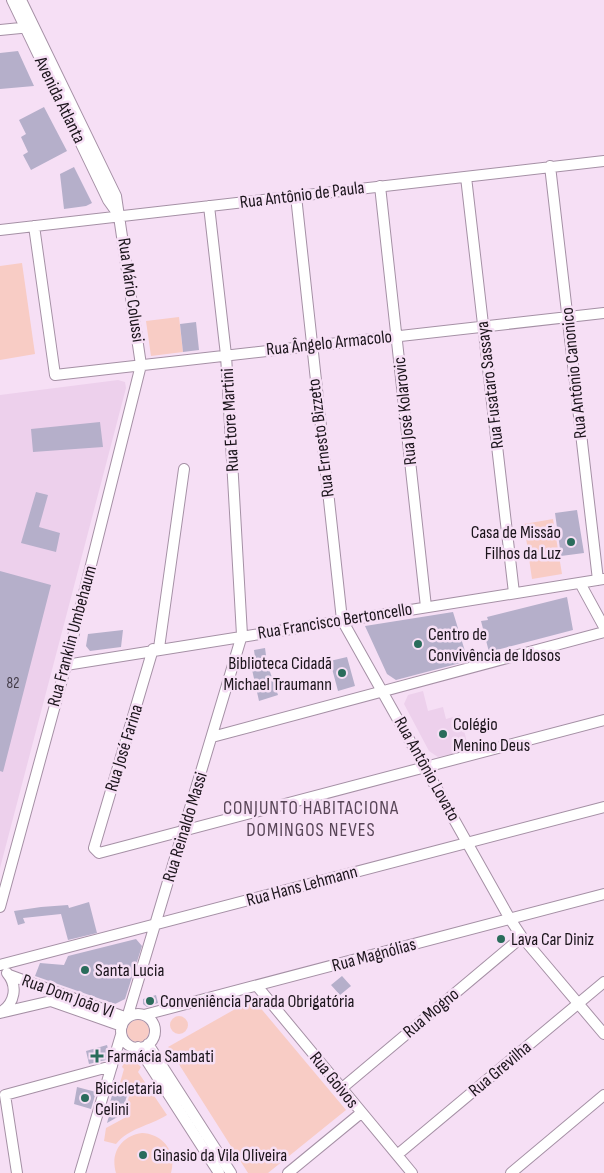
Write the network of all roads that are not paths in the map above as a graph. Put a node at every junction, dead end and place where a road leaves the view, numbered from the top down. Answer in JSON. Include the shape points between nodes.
{"nodes":[{"id":1,"x":12,"y":0,"type":"edge"},
{"id":2,"x":21,"y":0,"type":"edge"},
{"id":3,"x":30,"y":27,"type":"junction"},
{"id":4,"x":0,"y":30,"type":"edge"},
{"id":5,"x":604,"y":161,"type":"edge"},
{"id":6,"x":550,"y":166,"type":"junction"},
{"id":7,"x":466,"y":177,"type":"junction"},
{"id":8,"x":380,"y":186,"type":"junction"},
{"id":9,"x":296,"y":196,"type":"junction"},
{"id":10,"x":112,"y":198,"type":"joint"},
{"id":11,"x":209,"y":206,"type":"junction"},
{"id":12,"x":120,"y":215,"type":"junction"},
{"id":13,"x":34,"y":226,"type":"junction"},
{"id":14,"x":0,"y":230,"type":"edge"},
{"id":15,"x":604,"y":313,"type":"edge"},
{"id":16,"x":568,"y":316,"type":"junction"},
{"id":17,"x":482,"y":326,"type":"junction"},
{"id":18,"x":397,"y":336,"type":"junction"},
{"id":19,"x":311,"y":344,"type":"junction"},
{"id":20,"x":226,"y":355,"type":"junction"},
{"id":21,"x":142,"y":365,"type":"junction"},
{"id":22,"x":184,"y":470,"type":"dead end"},
{"id":23,"x":601,"y":580,"type":"edge"},
{"id":24,"x":580,"y":583,"type":"junction"},
{"id":25,"x":514,"y":593,"type":"junction"},
{"id":26,"x":426,"y":607,"type":"junction"},
{"id":27,"x":342,"y":620,"type":"junction"},
{"id":28,"x":604,"y":627,"type":"edge"},
{"id":29,"x":604,"y":632,"type":"edge"},
{"id":30,"x":242,"y":635,"type":"junction"},
{"id":31,"x":156,"y":649,"type":"junction"},
{"id":32,"x":66,"y":665,"type":"junction"},
{"id":33,"x":382,"y":691,"type":"junction"},
{"id":34,"x":604,"y":720,"type":"edge"},
{"id":35,"x":212,"y":738,"type":"junction"},
{"id":36,"x":426,"y":767,"type":"junction"},
{"id":37,"x":604,"y":807,"type":"edge"},
{"id":38,"x":184,"y":830,"type":"junction"},
{"id":39,"x":468,"y":843,"type":"junction"},
{"id":40,"x":604,"y":894,"type":"edge"},
{"id":41,"x":0,"y":907,"type":"edge"},
{"id":42,"x":510,"y":919,"type":"junction"},
{"id":43,"x":155,"y":925,"type":"junction"},
{"id":44,"x":522,"y":937,"type":"junction"},
{"id":45,"x":0,"y":966,"type":"edge"},
{"id":46,"x":9,"y":975,"type":"junction"},
{"id":47,"x":604,"y":982,"type":"edge"},
{"id":48,"x":257,"y":986,"type":"junction"},
{"id":49,"x":578,"y":1004,"type":"junction"},
{"id":50,"x":0,"y":1013,"type":"edge"},
{"id":51,"x":144,"y":1015,"type":"junction"},
{"id":52,"x":123,"y":1026,"type":"junction"},
{"id":53,"x":604,"y":1034,"type":"edge"},
{"id":54,"x":148,"y":1044,"type":"junction"},
{"id":55,"x":138,"y":1048,"type":"junction"},
{"id":56,"x":112,"y":1066,"type":"junction"},
{"id":57,"x":341,"y":1089,"type":"junction"},
{"id":58,"x":604,"y":1095,"type":"edge"},
{"id":59,"x":361,"y":1113,"type":"junction"},
{"id":60,"x":397,"y":1155,"type":"junction"},
{"id":61,"x":17,"y":1173,"type":"edge"},
{"id":62,"x":80,"y":1173,"type":"edge"},
{"id":63,"x":219,"y":1173,"type":"edge"},
{"id":64,"x":231,"y":1173,"type":"edge"},
{"id":65,"x":288,"y":1173,"type":"edge"},
{"id":66,"x":412,"y":1173,"type":"edge"},
{"id":67,"x":511,"y":1173,"type":"edge"}],
"edges":[{"from":1,"to":3,"type":"street","name":"Avenida Atlanta"},
{"from":2,"to":3,"type":"street","name":"Avenida Atlanta"},
{"from":3,"to":4,"type":"street"},
{"from":3,"to":10,"type":"street","name":"Avenida Atlanta"},
{"from":5,"to":6,"type":"street","name":"Rua Antônio de Paula"},
{"from":6,"to":7,"type":"street","name":"Rua Antônio de Paula"},
{"from":6,"to":16,"type":"street","name":"Rua Antônio Canonico"},
{"from":7,"to":8,"type":"street","name":"Rua Antônio de Paula"},
{"from":7,"to":17,"type":"street","name":"Rua Fusataro Sassaya"},
{"from":8,"to":9,"type":"street","name":"Rua Antônio de Paula"},
{"from":8,"to":18,"type":"street","name":"Rua José Kolarovic"},
{"from":9,"to":11,"type":"street","name":"Rua Antônio de Paula"},
{"from":9,"to":19,"type":"street","name":"Rua Ernesto Bizzeto"},
{"from":10,"to":12,"type":"street","name":"Rua Mário Colussi"},
{"from":11,"to":12,"type":"street","name":"Rua Antônio de Paula"},
{"from":11,"to":20,"type":"street","name":"Rua Etore Martini"},
{"from":12,"to":13,"type":"street","name":"Rua Antônio de Paula"},
{"from":12,"to":21,"type":"street","name":"Rua Mário Colussi"},
{"from":13,"to":14,"type":"street","name":"Rua Antônio de Paula"},
{"from":13,"to":21,"type":"street","name":"Rua Ângelo Armacolo","via":[[55,375]]},
{"from":15,"to":16,"type":"street","name":"Rua Ângelo Armacolo"},
{"from":16,"to":17,"type":"street","name":"Rua Ângelo Armacolo"},
{"from":16,"to":23,"type":"street","name":"Rua Antônio Canonico"},
{"from":17,"to":18,"type":"street","name":"Rua Ângelo Armacolo"},
{"from":17,"to":25,"type":"street","name":"Rua Fusataro Sassaya"},
{"from":18,"to":19,"type":"street","name":"Rua Ângelo Armacolo"},
{"from":18,"to":26,"type":"street","name":"Rua José Kolarovic"},
{"from":19,"to":20,"type":"street","name":"Rua Ângelo Armacolo"},
{"from":19,"to":27,"type":"street","name":"Rua Ernesto Bizzeto"},
{"from":20,"to":21,"type":"street","name":"Rua Ângelo Armacolo"},
{"from":20,"to":30,"type":"street","name":"Rua Etore Martini"},
{"from":21,"to":32,"type":"street","name":"Rua Franklin Umbehaum"},
{"from":22,"to":31,"type":"street","name":"Rua José Farina"},
{"from":23,"to":24,"type":"street","name":"Rua Francisco Bertoncello"},
{"from":24,"to":25,"type":"street","name":"Rua Francisco Bertoncello"},
{"from":24,"to":28,"type":"street"},
{"from":25,"to":26,"type":"street","name":"Rua Francisco Bertoncello"},
{"from":26,"to":27,"type":"street","name":"Rua Francisco Bertoncello"},
{"from":27,"to":30,"type":"street","name":"Rua Francisco Bertoncello"},
{"from":27,"to":33,"type":"street","name":"Rua Antônio Lovato"},
{"from":29,"to":33,"type":"street"},
{"from":30,"to":31,"type":"street","name":"Rua Francisco Bertoncello"},
{"from":30,"to":35,"type":"street","name":"Rua Reinaldo Massi"},
{"from":31,"to":32,"type":"street","name":"Rua Francisco Bertoncello"},
{"from":31,"to":38,"type":"street","name":"Rua José Farina","via":[[94,848],[99,853]]},
{"from":32,"to":41,"type":"street","name":"Rua Franklin Umbehaum"},
{"from":33,"to":35,"type":"street"},
{"from":33,"to":36,"type":"street","name":"Rua Antônio Lovato"},
{"from":34,"to":36,"type":"street"},
{"from":35,"to":38,"type":"street","name":"Rua Reinaldo Massi"},
{"from":36,"to":38,"type":"street"},
{"from":36,"to":39,"type":"street","name":"Rua Antônio Lovato"},
{"from":37,"to":39,"type":"street","name":"Rua Hans Lehmann"},
{"from":38,"to":43,"type":"street","name":"Rua Reinaldo Massi"},
{"from":39,"to":42,"type":"street","name":"Rua Antônio Lovato"},
{"from":39,"to":43,"type":"street","name":"Rua Hans Lehmann"},
{"from":40,"to":42,"type":"street","name":"Rua Magnólias"},
{"from":42,"to":44,"type":"street","name":"Rua Antônio Lovato"},
{"from":42,"to":48,"type":"street","name":"Rua Magnólias"},
{"from":43,"to":45,"type":"street","name":"Rua Hans Lehmann"},
{"from":43,"to":52,"type":"street","name":"Rua Reinaldo Massi"},
{"from":44,"to":49,"type":"street","name":"Rua Antônio Lovato"},
{"from":44,"to":57,"type":"street","name":"Rua Mogno"},
{"from":45,"to":46,"type":"street","name":"Rua Dom João VI"},
{"from":46,"to":50,"type":"street","via":[[14,985],[13,996]]},
{"from":46,"to":52,"type":"street","name":"Rua Dom João VI"},
{"from":47,"to":49,"type":"street","name":"Rua Grevilha"},
{"from":48,"to":51,"type":"street","name":"Rua Magnólias"},
{"from":48,"to":57,"type":"street","name":"Rua Goivos"},
{"from":49,"to":53,"type":"street","name":"Rua Antônio Lovato"},
{"from":49,"to":60,"type":"street","name":"Rua Grevilha"},
{"from":50,"to":52,"type":"street","name":"Rua Dom João VI","via":[[51,1001]]},
{"from":51,"to":52,"type":"street","via":[[135,1014]]},
{"from":51,"to":54,"type":"street","via":[[154,1026],[154,1036]]},
{"from":52,"to":55,"type":"street","via":[[128,1044]]},
{"from":52,"to":56,"type":"street","name":"Rua Reinaldo Massi"},
{"from":54,"to":55,"type":"street"},
{"from":54,"to":64,"type":"street"},
{"from":55,"to":63,"type":"street"},
{"from":56,"to":61,"type":"street","via":[[5,1095]]},
{"from":56,"to":62,"type":"street","name":"Rua Reinaldo Massi"},
{"from":57,"to":59,"type":"street","name":"Rua Goivos"},
{"from":58,"to":67,"type":"street"},
{"from":59,"to":60,"type":"street","name":"Rua Goivos"},
{"from":59,"to":65,"type":"street"},
{"from":60,"to":66,"type":"street","name":"Rua Goivos"}]}
